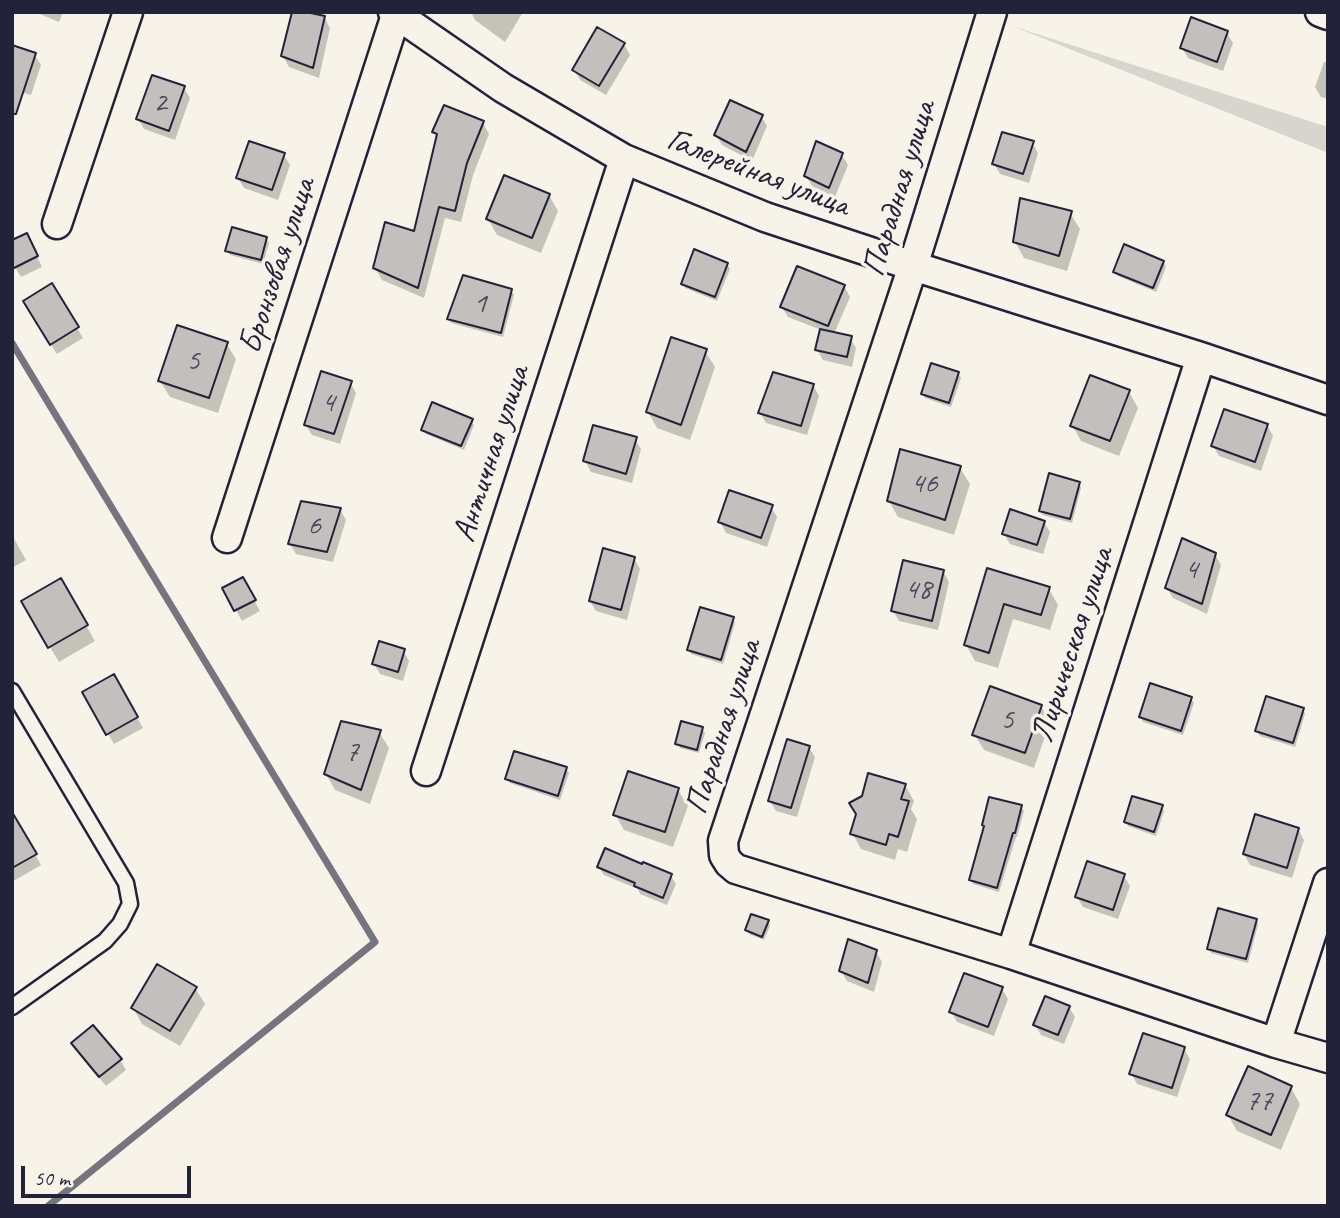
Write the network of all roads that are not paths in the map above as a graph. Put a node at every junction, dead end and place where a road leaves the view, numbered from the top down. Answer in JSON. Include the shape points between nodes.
{"nodes":[{"id":1,"x":128,"y":12,"type":"edge"},
{"id":2,"x":992,"y":12,"type":"edge"},
{"id":3,"x":1320,"y":12,"type":"edge"},
{"id":4,"x":394,"y":14,"type":"edge"},
{"id":5,"x":1328,"y":15,"type":"edge"},
{"id":6,"x":624,"y":159,"type":"junction"},
{"id":7,"x":57,"y":224,"type":"dead end"},
{"id":8,"x":913,"y":266,"type":"junction"},
{"id":9,"x":1201,"y":357,"type":"junction"},
{"id":10,"x":1328,"y":400,"type":"edge"},
{"id":11,"x":227,"y":538,"type":"dead end"},
{"id":12,"x":12,"y":691,"type":"edge"},
{"id":13,"x":426,"y":771,"type":"dead end"},
{"id":14,"x":1328,"y":883,"type":"edge"},
{"id":15,"x":1011,"y":954,"type":"junction"},
{"id":16,"x":12,"y":1007,"type":"edge"},
{"id":17,"x":1276,"y":1042,"type":"junction"},
{"id":18,"x":1328,"y":1058,"type":"edge"}],
"edges":[{"from":1,"to":7,"type":"street"},
{"from":2,"to":8,"type":"street","name":"Парадная улица"},
{"from":3,"to":5,"type":"street"},
{"from":4,"to":6,"type":"street","name":"Галерейная улица","via":[[503,88]]},
{"from":4,"to":11,"type":"street","name":"Бронзовая улица"},
{"from":6,"to":8,"type":"street","name":"Галерейная улица","via":[[765,217]]},
{"from":6,"to":13,"type":"street","name":"Античная улица"},
{"from":8,"to":9,"type":"street","name":"Галерейная улица"},
{"from":8,"to":15,"type":"street","name":"Парадная улица","via":[[723,849],[736,869]]},
{"from":9,"to":10,"type":"street","name":"Галерейная улица"},
{"from":9,"to":15,"type":"street","name":"Лирическая улица"},
{"from":12,"to":16,"type":"lane","via":[[126,883],[130,904],[104,941]]},
{"from":14,"to":17,"type":"street"},
{"from":15,"to":17,"type":"street","name":"Парадная улица"},
{"from":17,"to":18,"type":"street","name":"Парадная улица"}]}
